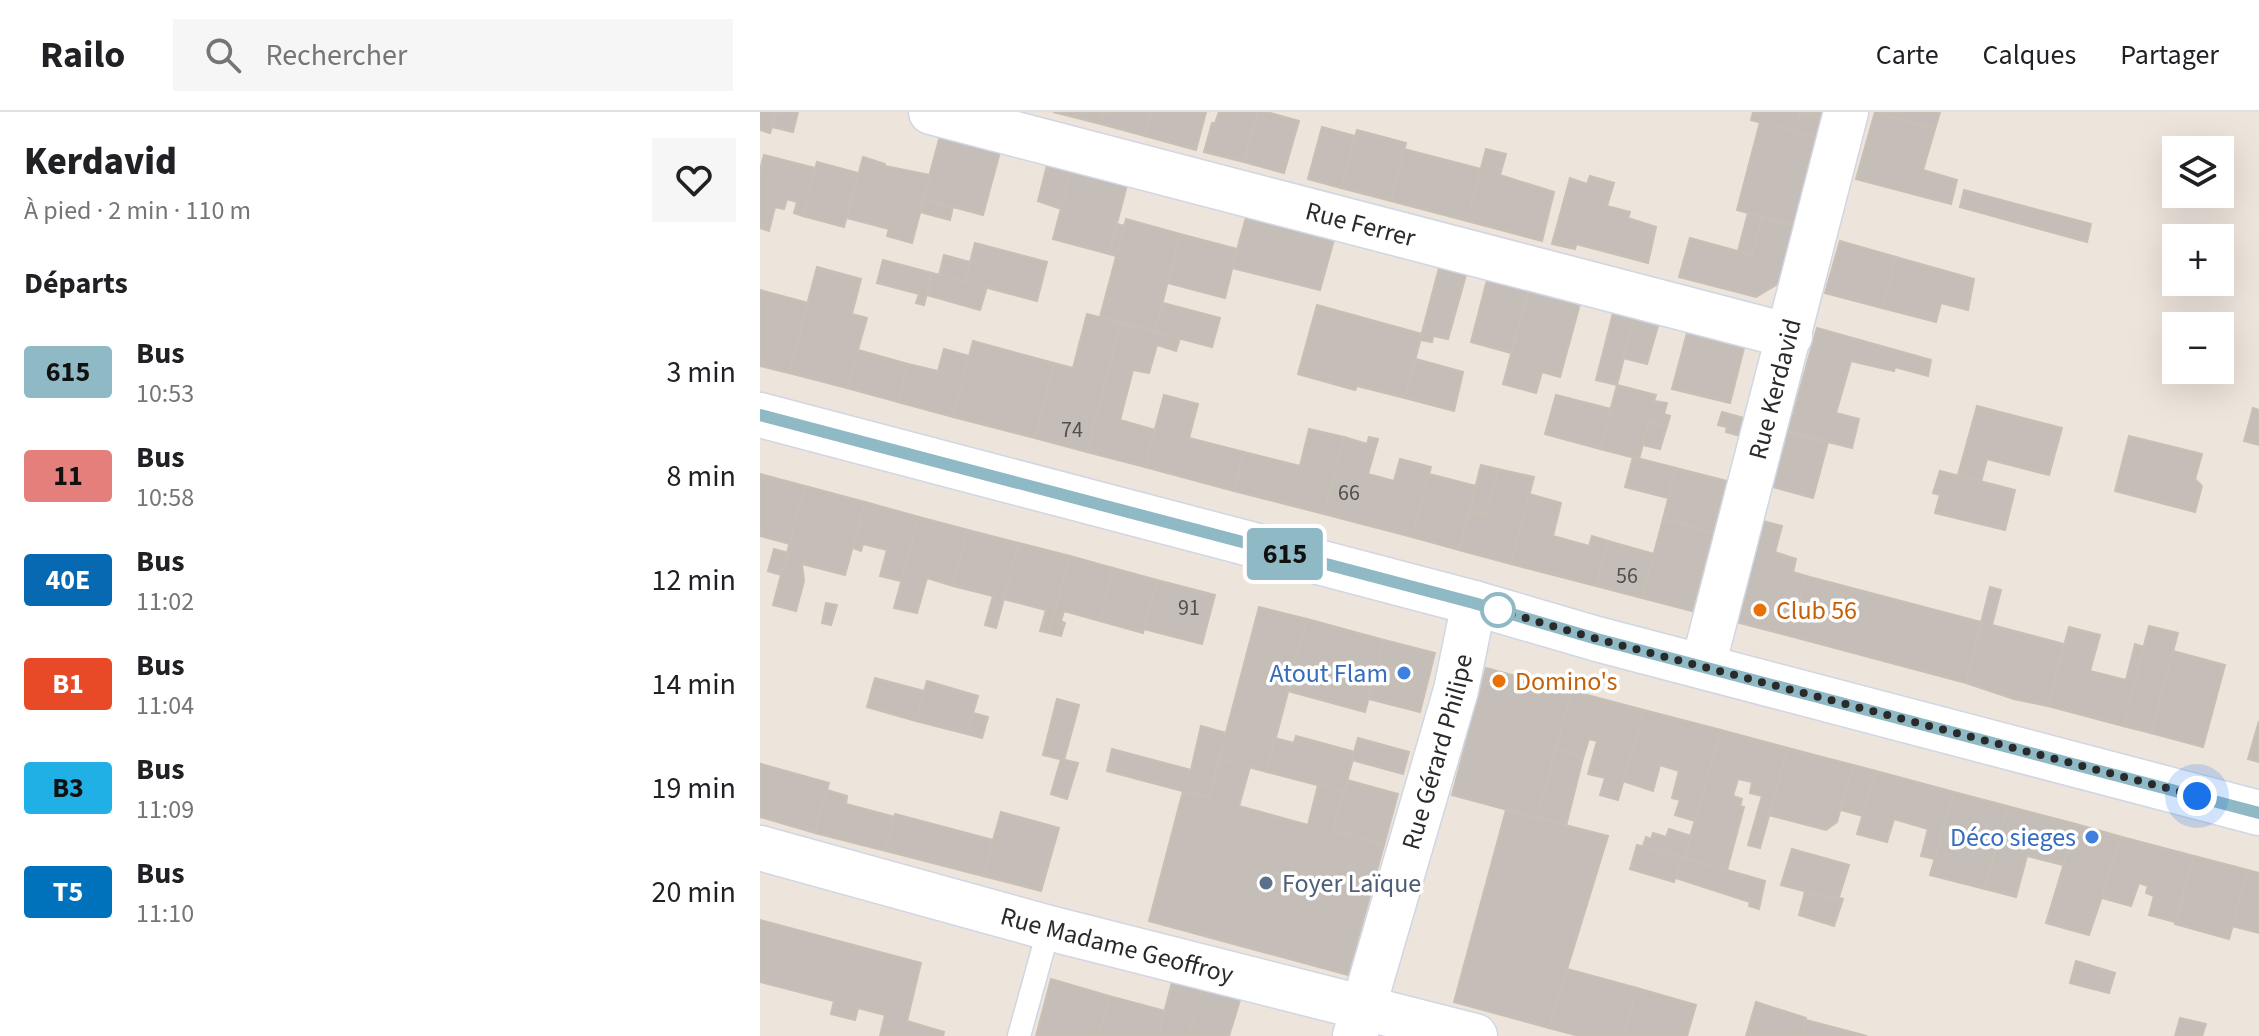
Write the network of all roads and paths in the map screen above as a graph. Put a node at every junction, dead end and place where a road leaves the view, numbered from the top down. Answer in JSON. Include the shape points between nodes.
{"nodes":[{"id":1,"x":931,"y":112,"type":"edge"},
{"id":2,"x":1846,"y":112,"type":"edge"},
{"id":3,"x":1790,"y":336,"type":"junction"},
{"id":4,"x":760,"y":415,"type":"edge"},
{"id":5,"x":1474,"y":603,"type":"junction"},
{"id":6,"x":1703,"y":666,"type":"junction"},
{"id":7,"x":2259,"y":813,"type":"edge"},
{"id":8,"x":760,"y":848,"type":"edge"},
{"id":9,"x":1049,"y":928,"type":"junction"},
{"id":10,"x":1360,"y":1022,"type":"edge"},
{"id":11,"x":1019,"y":1036,"type":"edge"},
{"id":12,"x":1475,"y":1036,"type":"edge"}],
"edges":[{"from":1,"to":3,"type":"street","name":"Rue Ferrer"},
{"from":2,"to":3,"type":"street","name":"Rue Kerdavid"},
{"from":3,"to":6,"type":"street","name":"Rue Kerdavid"},
{"from":4,"to":5,"type":"street"},
{"from":5,"to":6,"type":"street"},
{"from":5,"to":10,"type":"street","name":"Rue Gérard Philipe","via":[[1456,690]]},
{"from":6,"to":7,"type":"street"},
{"from":8,"to":9,"type":"street","name":"Rue Madame Geoffroy"},
{"from":9,"to":10,"type":"street","name":"Rue Madame Geoffroy"},
{"from":9,"to":11,"type":"lane"},
{"from":10,"to":12,"type":"street","name":"Rue Madame Geoffroy"}]}
